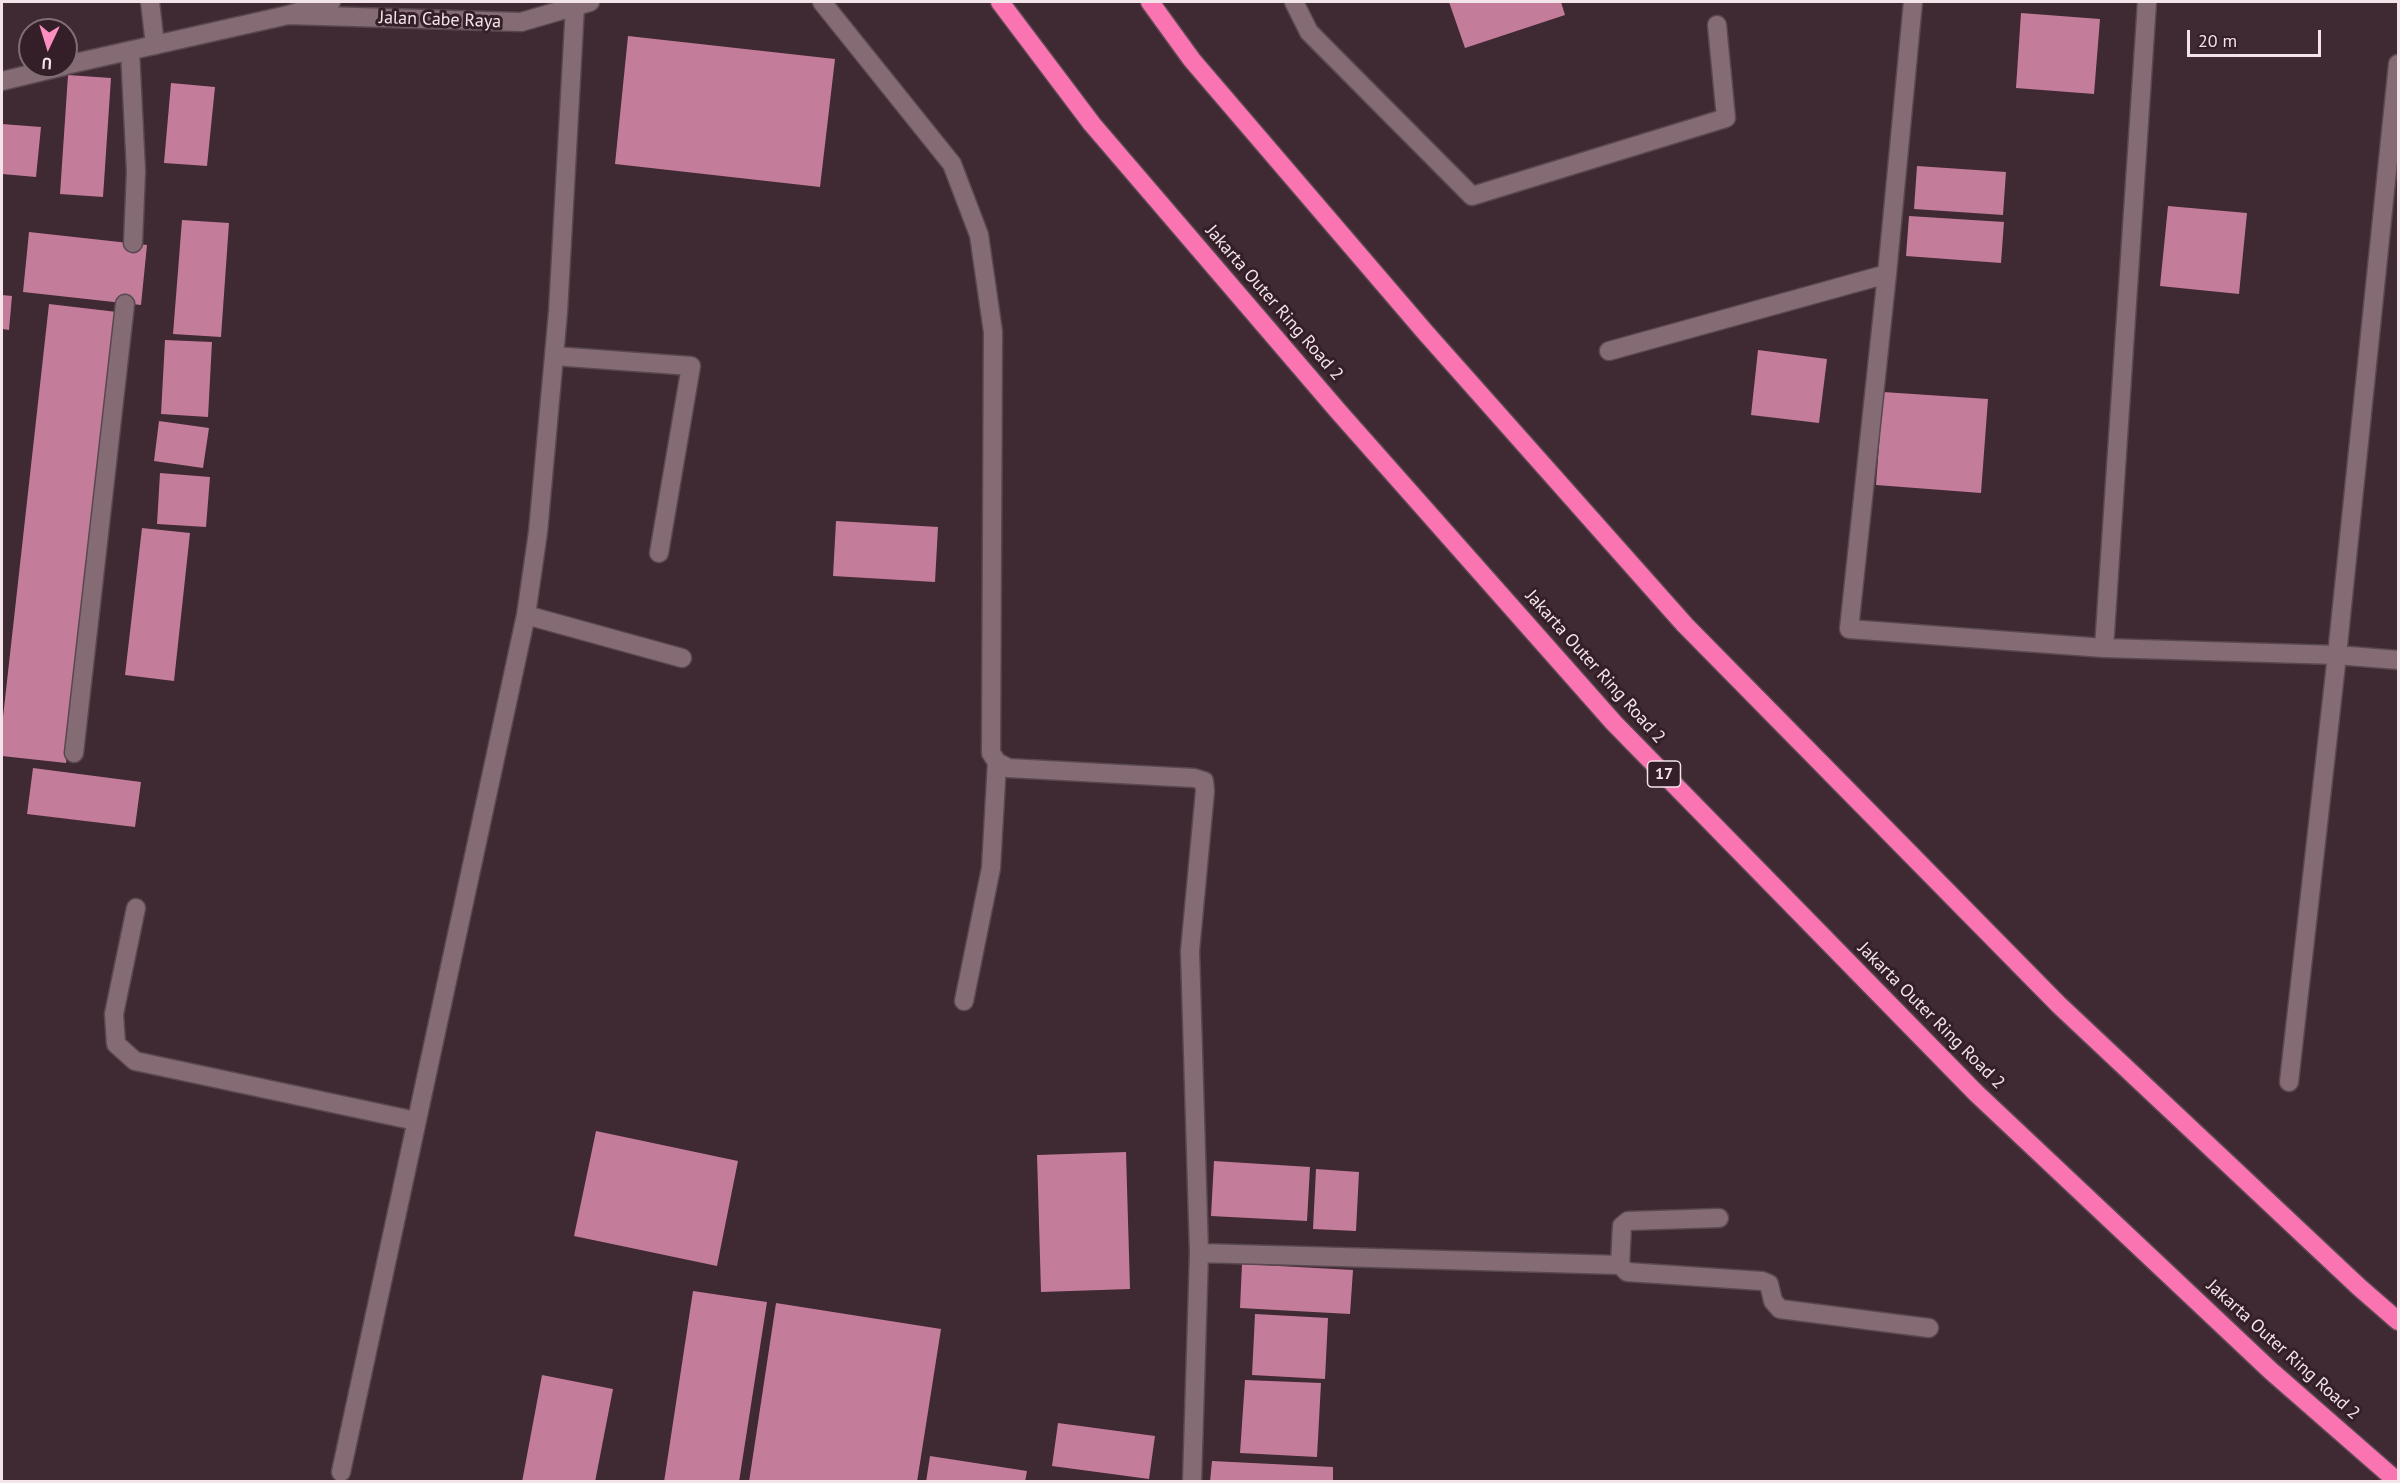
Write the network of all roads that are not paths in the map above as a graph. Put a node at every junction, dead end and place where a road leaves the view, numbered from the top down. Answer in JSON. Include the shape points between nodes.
{"nodes":[{"id":1,"x":150,"y":2,"type":"edge"},
{"id":2,"x":331,"y":2,"type":"edge"},
{"id":3,"x":822,"y":2,"type":"edge"},
{"id":4,"x":1000,"y":2,"type":"edge"},
{"id":5,"x":1150,"y":2,"type":"edge"},
{"id":6,"x":1294,"y":2,"type":"edge"},
{"id":7,"x":1913,"y":2,"type":"edge"},
{"id":8,"x":2147,"y":2,"type":"edge"},
{"id":9,"x":583,"y":4,"type":"edge"},
{"id":10,"x":288,"y":15,"type":"junction"},
{"id":11,"x":1717,"y":25,"type":"dead end"},
{"id":12,"x":155,"y":45,"type":"junction"},
{"id":13,"x":130,"y":51,"type":"junction"},
{"id":14,"x":78,"y":63,"type":"edge"},
{"id":15,"x":2398,"y":64,"type":"edge"},
{"id":16,"x":18,"y":77,"type":"edge"},
{"id":17,"x":2,"y":81,"type":"edge"},
{"id":18,"x":133,"y":243,"type":"dead end"},
{"id":19,"x":1887,"y":274,"type":"junction"},
{"id":20,"x":124,"y":303,"type":"dead end"},
{"id":21,"x":1609,"y":351,"type":"dead end"},
{"id":22,"x":554,"y":357,"type":"junction"},
{"id":23,"x":659,"y":554,"type":"dead end"},
{"id":24,"x":526,"y":615,"type":"junction"},
{"id":25,"x":2104,"y":648,"type":"junction"},
{"id":26,"x":2337,"y":655,"type":"junction"},
{"id":27,"x":682,"y":658,"type":"dead end"},
{"id":28,"x":2398,"y":660,"type":"edge"},
{"id":29,"x":74,"y":753,"type":"dead end"},
{"id":30,"x":997,"y":762,"type":"junction"},
{"id":31,"x":136,"y":908,"type":"dead end"},
{"id":32,"x":964,"y":1001,"type":"dead end"},
{"id":33,"x":2289,"y":1082,"type":"dead end"},
{"id":34,"x":416,"y":1121,"type":"junction"},
{"id":35,"x":1719,"y":1218,"type":"dead end"},
{"id":36,"x":1199,"y":1253,"type":"junction"},
{"id":37,"x":1620,"y":1265,"type":"junction"},
{"id":38,"x":2398,"y":1321,"type":"edge"},
{"id":39,"x":1929,"y":1328,"type":"dead end"},
{"id":40,"x":341,"y":1472,"type":"dead end"},
{"id":41,"x":1192,"y":1482,"type":"edge"},
{"id":42,"x":2398,"y":1482,"type":"edge"}],
"edges":[{"from":1,"to":12,"type":"street"},
{"from":2,"to":10,"type":"street","name":"Jalan Cabe Raya"},
{"from":3,"to":30,"type":"street","via":[[952,164],[979,235],[993,332],[991,753]]},
{"from":4,"to":42,"type":"highway","name":"Jakarta Outer Ring Road 2","number":"17","via":[[1099,133],[1614,723],[1976,1093],[2271,1371]]},
{"from":5,"to":38,"type":"highway","via":[[1192,60],[1379,278],[1685,625],[2059,1005]]},
{"from":6,"to":11,"type":"street","via":[[1309,32],[1472,195],[1726,118]]},
{"from":7,"to":19,"type":"street"},
{"from":8,"to":25,"type":"street"},
{"from":9,"to":10,"type":"street","name":"Jalan Cabe Raya","via":[[521,22]]},
{"from":9,"to":22,"type":"street"},
{"from":10,"to":12,"type":"street","name":"Jalan Cabe Raya"},
{"from":12,"to":13,"type":"street","name":"Jalan Cabe Raya"},
{"from":13,"to":14,"type":"street","name":"Jalan Cabe Raya"},
{"from":13,"to":18,"type":"street","via":[[136,171]]},
{"from":15,"to":26,"type":"street"},
{"from":16,"to":17,"type":"street","name":"Jalan Cabe Raya"},
{"from":19,"to":21,"type":"street"},
{"from":19,"to":25,"type":"street","via":[[1849,628]]},
{"from":20,"to":29,"type":"street"},
{"from":22,"to":23,"type":"street","via":[[691,366]]},
{"from":22,"to":24,"type":"street"},
{"from":24,"to":27,"type":"street"},
{"from":24,"to":34,"type":"street"},
{"from":25,"to":26,"type":"street"},
{"from":26,"to":28,"type":"street"},
{"from":26,"to":33,"type":"street"},
{"from":30,"to":32,"type":"street","via":[[991,868]]},
{"from":30,"to":36,"type":"street","via":[[1008,768],[1204,781],[1190,951]]},
{"from":31,"to":34,"type":"street","via":[[114,1014],[116,1044],[135,1060]]},
{"from":34,"to":40,"type":"street"},
{"from":35,"to":37,"type":"street","via":[[1628,1221],[1622,1226]]},
{"from":36,"to":37,"type":"street"},
{"from":36,"to":41,"type":"street"},
{"from":37,"to":39,"type":"street","via":[[1627,1272],[1762,1281],[1769,1284],[1773,1301],[1780,1309]]}]}
